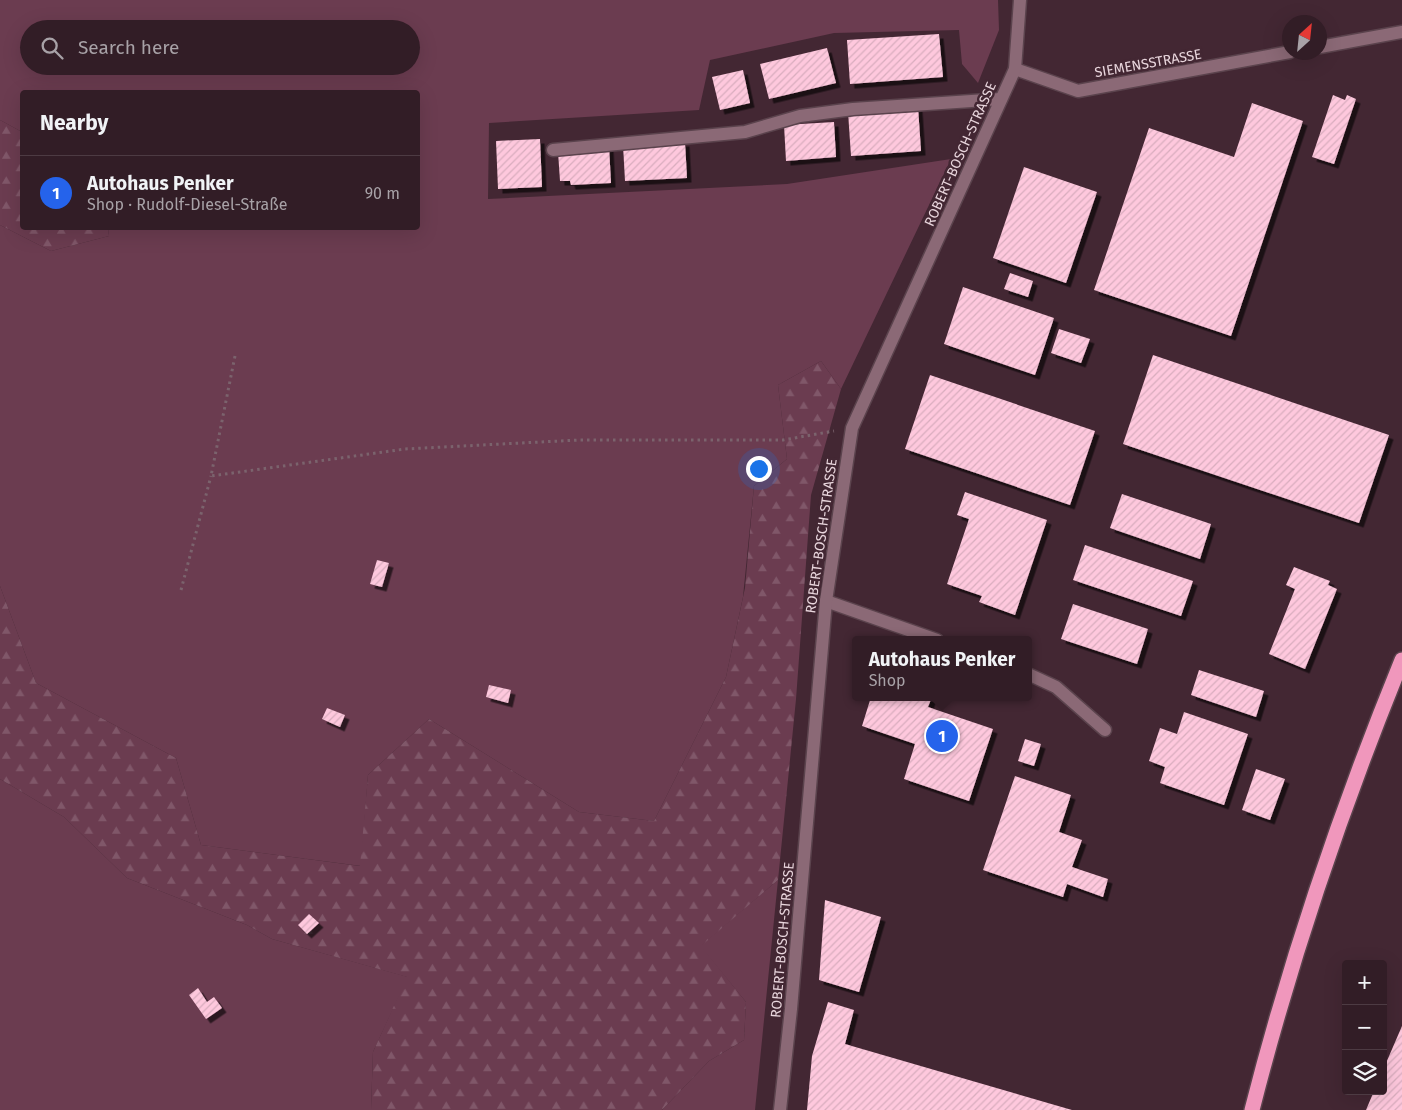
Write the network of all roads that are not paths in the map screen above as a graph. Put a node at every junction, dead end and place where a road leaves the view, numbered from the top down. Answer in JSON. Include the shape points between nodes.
{"nodes":[{"id":1,"x":1020,"y":0,"type":"edge"},
{"id":2,"x":1402,"y":32,"type":"edge"},
{"id":3,"x":1327,"y":46,"type":"edge"},
{"id":4,"x":1282,"y":53,"type":"edge"},
{"id":5,"x":1015,"y":68,"type":"junction"},
{"id":6,"x":1001,"y":100,"type":"junction"},
{"id":7,"x":553,"y":150,"type":"dead end"},
{"id":8,"x":826,"y":601,"type":"junction"},
{"id":9,"x":927,"y":636,"type":"edge"},
{"id":10,"x":1402,"y":660,"type":"edge"},
{"id":11,"x":1032,"y":676,"type":"edge"},
{"id":12,"x":1104,"y":730,"type":"dead end"},
{"id":13,"x":780,"y":1110,"type":"edge"},
{"id":14,"x":1252,"y":1110,"type":"edge"}],
"edges":[{"from":1,"to":5,"type":"street","name":"ROBERT-BOSCH-STRASSE"},
{"from":2,"to":3,"type":"street"},
{"from":4,"to":5,"type":"street","name":"SIEMENSSTRASSE","via":[[1078,91]]},
{"from":5,"to":6,"type":"street","name":"ROBERT-BOSCH-STRASSE"},
{"from":6,"to":7,"type":"street","via":[[854,109],[800,116],[745,132]]},
{"from":6,"to":8,"type":"street","name":"ROBERT-BOSCH-STRASSE","via":[[852,428]]},
{"from":8,"to":9,"type":"street"},
{"from":8,"to":13,"type":"street","name":"ROBERT-BOSCH-STRASSE"},
{"from":10,"to":14,"type":"highway","via":[[1346,802],[1318,886]]},
{"from":11,"to":12,"type":"street","via":[[1056,687]]}]}
